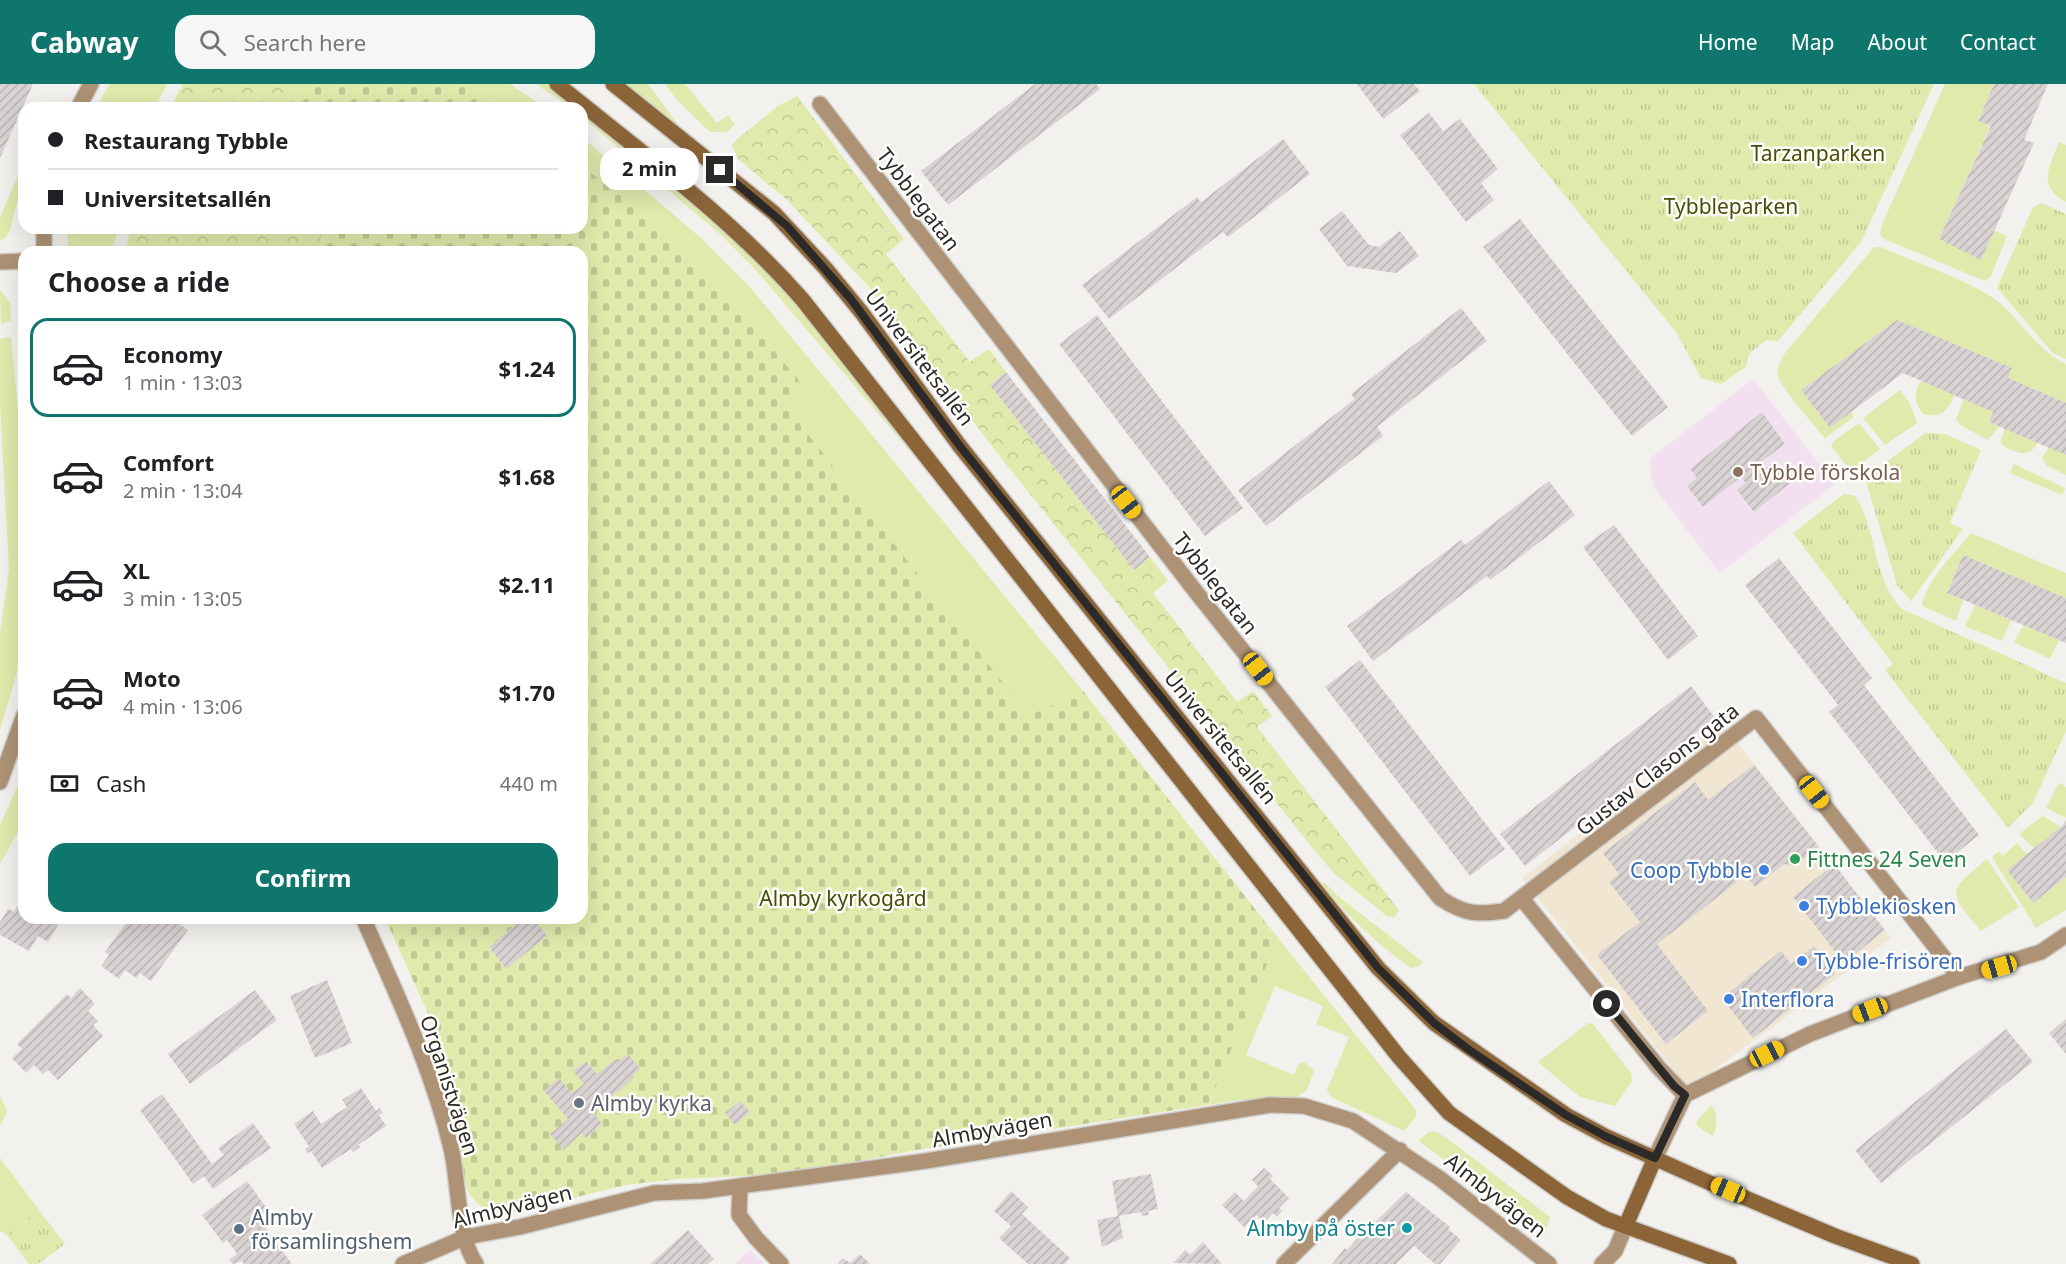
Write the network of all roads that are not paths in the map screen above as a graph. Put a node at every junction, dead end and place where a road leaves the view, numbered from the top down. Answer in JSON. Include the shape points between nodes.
{"nodes":[{"id":1,"x":91,"y":84,"type":"edge"},
{"id":2,"x":557,"y":84,"type":"edge"},
{"id":3,"x":614,"y":84,"type":"edge"},
{"id":4,"x":81,"y":102,"type":"edge"},
{"id":5,"x":579,"y":102,"type":"edge"},
{"id":6,"x":820,"y":104,"type":"dead end"},
{"id":7,"x":588,"y":109,"type":"edge"},
{"id":8,"x":18,"y":261,"type":"edge"},
{"id":9,"x":0,"y":262,"type":"edge"},
{"id":10,"x":18,"y":732,"type":"edge"},
{"id":11,"x":0,"y":782,"type":"edge"},
{"id":12,"x":1522,"y":900,"type":"junction"},
{"id":13,"x":366,"y":924,"type":"edge"},
{"id":14,"x":2066,"y":935,"type":"edge"},
{"id":15,"x":1959,"y":977,"type":"junction"},
{"id":16,"x":1685,"y":1095,"type":"junction"},
{"id":17,"x":1400,"y":1150,"type":"junction"},
{"id":18,"x":1655,"y":1158,"type":"junction"},
{"id":19,"x":740,"y":1187,"type":"junction"},
{"id":20,"x":1626,"y":1225,"type":"junction"},
{"id":21,"x":466,"y":1237,"type":"junction"},
{"id":22,"x":403,"y":1264,"type":"edge"},
{"id":23,"x":476,"y":1264,"type":"edge"},
{"id":24,"x":781,"y":1264,"type":"edge"},
{"id":25,"x":1284,"y":1264,"type":"edge"},
{"id":26,"x":1549,"y":1264,"type":"edge"},
{"id":27,"x":1602,"y":1264,"type":"edge"},
{"id":28,"x":1729,"y":1264,"type":"edge"},
{"id":29,"x":1912,"y":1264,"type":"edge"}],
"edges":[{"from":1,"to":4,"type":"street"},
{"from":2,"to":5,"type":"main road"},
{"from":3,"to":18,"type":"main road","name":"Universitetsallén","via":[[774,213],[826,269],[959,445],[1378,968],[1434,1023],[1468,1049],[1566,1115]]},
{"from":6,"to":12,"type":"street","name":"Tybblegatan","via":[[1196,592],[1440,898],[1459,911],[1484,914],[1504,911]]},
{"from":7,"to":20,"type":"main road","via":[[698,198],[796,291],[1392,1048],[1449,1113],[1568,1197],[1606,1219]]},
{"from":8,"to":9,"type":"street"},
{"from":10,"to":11,"type":"street"},
{"from":12,"to":15,"type":"street","name":"Gustav Clasons gata","via":[[1756,718]]},
{"from":12,"to":16,"type":"street"},
{"from":13,"to":21,"type":"street","name":"Organistvägen","via":[[421,1049],[452,1149]]},
{"from":14,"to":15,"type":"street","via":[[2041,952]]},
{"from":15,"to":16,"type":"street","via":[[1810,1034]]},
{"from":16,"to":18,"type":"street"},
{"from":17,"to":19,"type":"street","name":"Almbyvägen","via":[[1332,1112],[1270,1105]]},
{"from":17,"to":25,"type":"street"},
{"from":17,"to":26,"type":"street","name":"Almbyvägen"},
{"from":18,"to":20,"type":"main road"},
{"from":18,"to":29,"type":"main road","name":"Universitetsallén","via":[[1835,1236]]},
{"from":19,"to":21,"type":"street","name":"Almbyvägen","via":[[654,1193]]},
{"from":19,"to":24,"type":"street","via":[[740,1215]]},
{"from":20,"to":27,"type":"street","via":[[1615,1251]]},
{"from":20,"to":28,"type":"main road"},
{"from":21,"to":22,"type":"street","name":"Almbyvägen"},
{"from":21,"to":23,"type":"street","name":"Organistvägen"}]}
